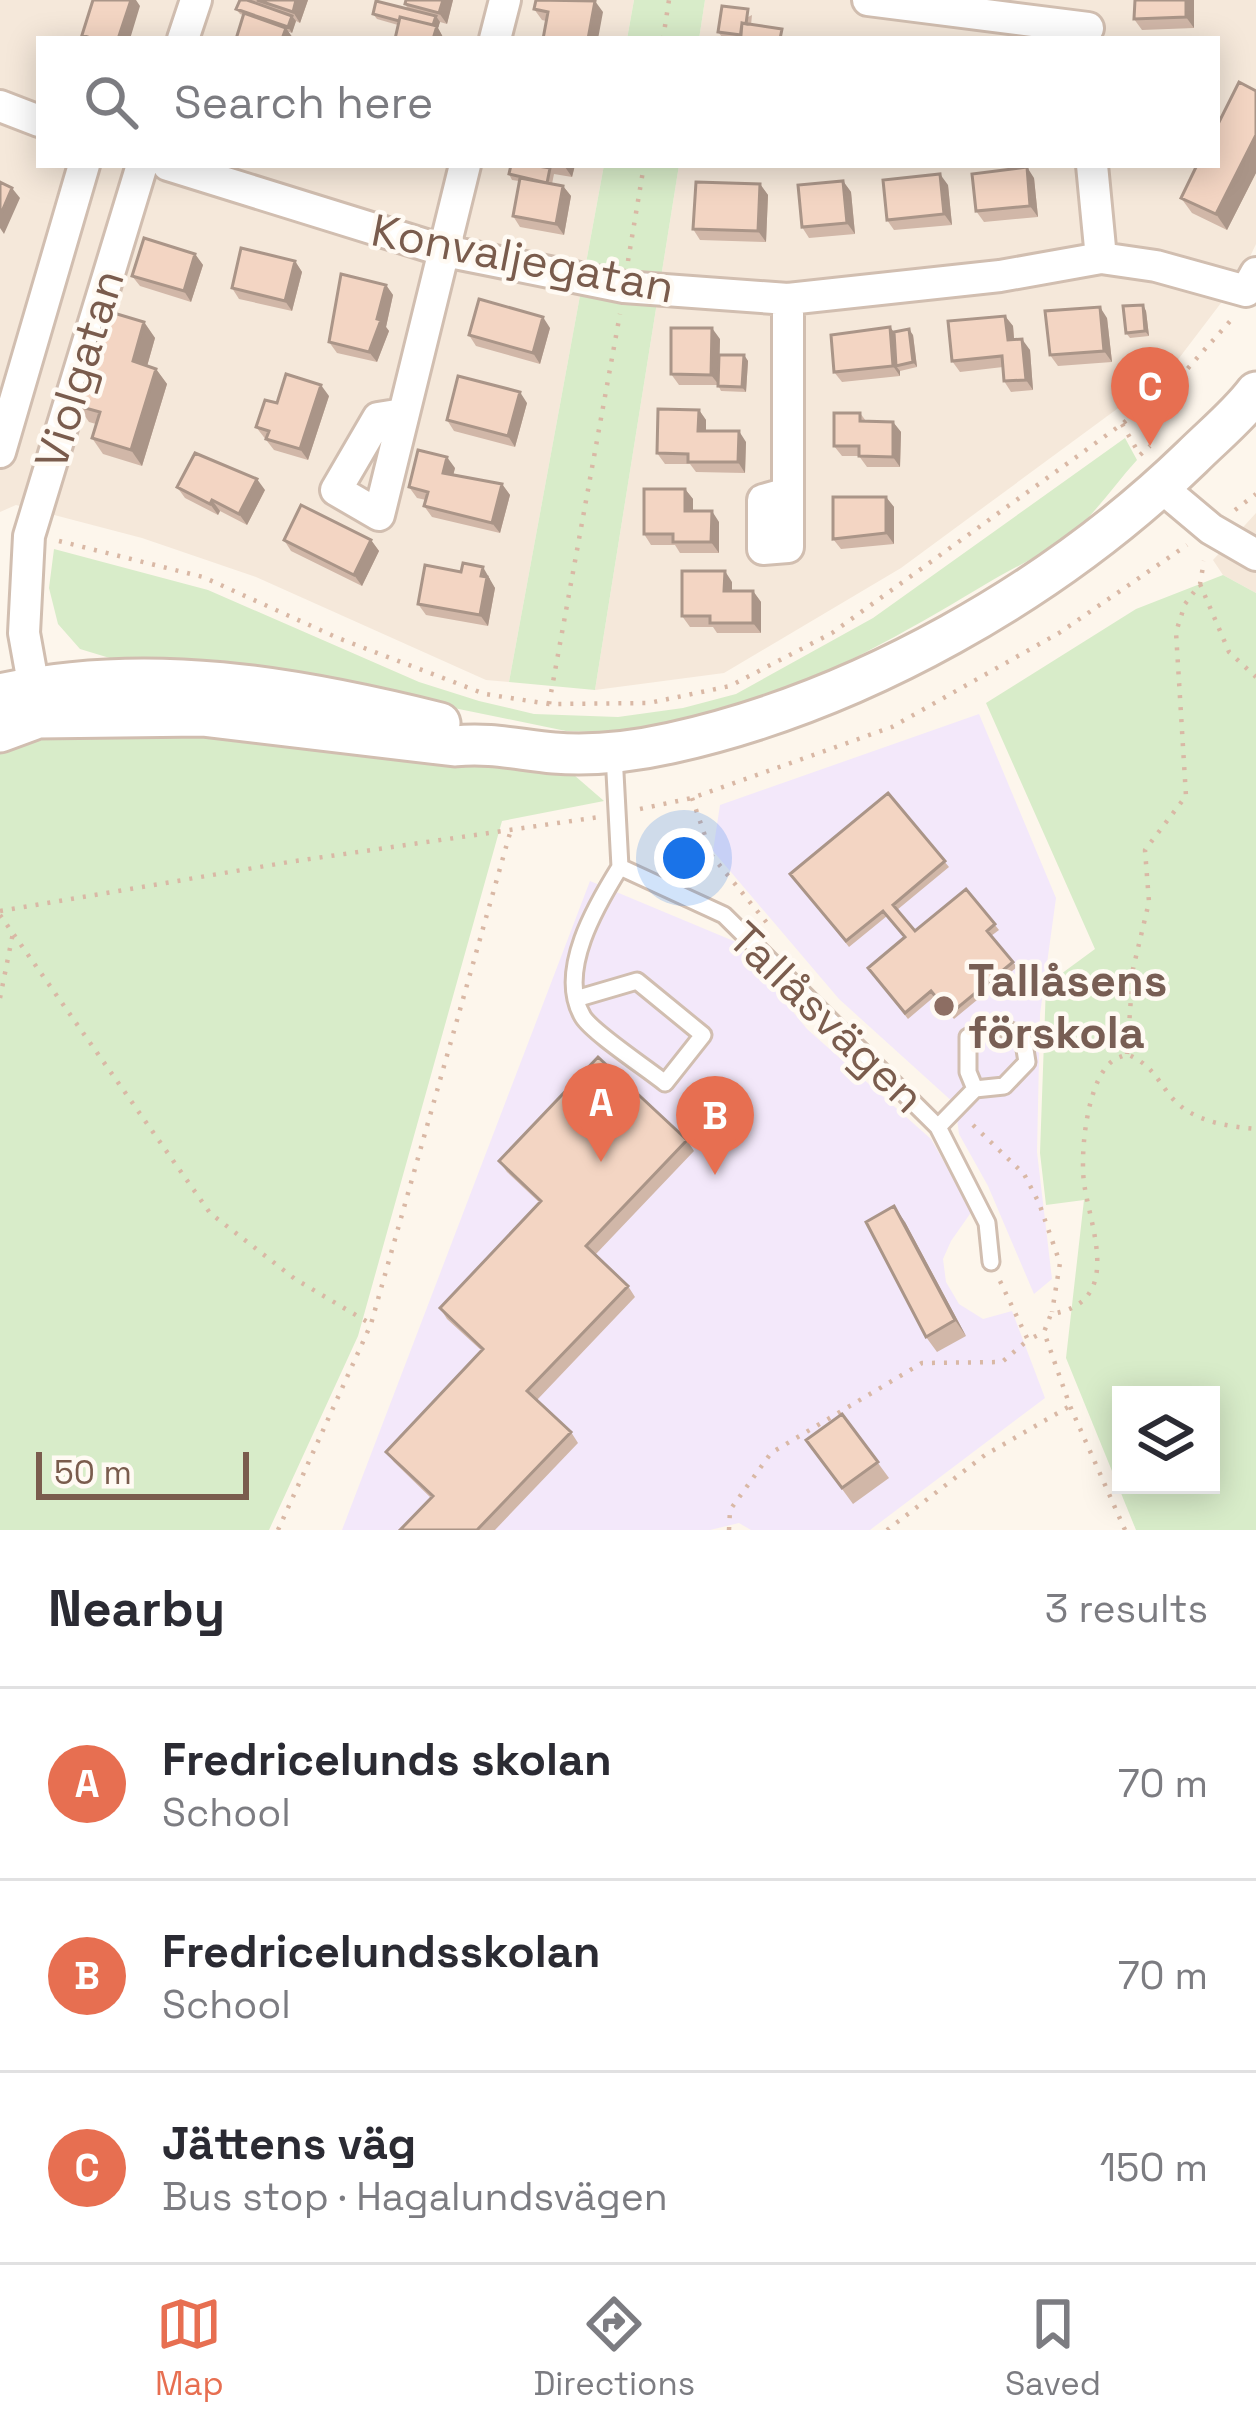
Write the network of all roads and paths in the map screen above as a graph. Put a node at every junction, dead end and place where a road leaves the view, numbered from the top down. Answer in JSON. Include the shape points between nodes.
{"nodes":[{"id":1,"x":196,"y":0,"type":"edge"},
{"id":2,"x":505,"y":0,"type":"edge"},
{"id":3,"x":669,"y":0,"type":"edge"},
{"id":4,"x":868,"y":0,"type":"edge"},
{"id":5,"x":1088,"y":22,"type":"edge"},
{"id":6,"x":184,"y":36,"type":"edge"},
{"id":7,"x":496,"y":36,"type":"edge"},
{"id":8,"x":663,"y":36,"type":"edge"},
{"id":9,"x":0,"y":106,"type":"edge"},
{"id":10,"x":36,"y":120,"type":"edge"},
{"id":11,"x":82,"y":168,"type":"edge"},
{"id":12,"x":141,"y":168,"type":"edge"},
{"id":13,"x":178,"y":168,"type":"edge"},
{"id":14,"x":465,"y":168,"type":"edge"},
{"id":15,"x":644,"y":168,"type":"edge"},
{"id":16,"x":1092,"y":168,"type":"edge"},
{"id":17,"x":445,"y":251,"type":"junction"},
{"id":18,"x":1101,"y":258,"type":"junction"},
{"id":19,"x":1251,"y":282,"type":"edge"},
{"id":20,"x":624,"y":287,"type":"junction"},
{"id":21,"x":788,"y":299,"type":"junction"},
{"id":22,"x":1256,"y":392,"type":"edge"},
{"id":23,"x":403,"y":414,"type":"dead end"},
{"id":24,"x":1122,"y":424,"type":"junction"},
{"id":25,"x":1150,"y":446,"type":"dead end"},
{"id":26,"x":0,"y":452,"type":"edge"},
{"id":27,"x":1161,"y":487,"type":"junction"},
{"id":28,"x":788,"y":494,"type":"dead end"},
{"id":29,"x":1210,"y":529,"type":"junction"},
{"id":30,"x":29,"y":536,"type":"junction"},
{"id":31,"x":1256,"y":555,"type":"edge"},
{"id":32,"x":1200,"y":584,"type":"junction"},
{"id":33,"x":1256,"y":677,"type":"edge"},
{"id":34,"x":24,"y":700,"type":"edge"},
{"id":35,"x":549,"y":704,"type":"junction"},
{"id":36,"x":0,"y":732,"type":"edge"},
{"id":37,"x":614,"y":751,"type":"junction"},
{"id":38,"x":509,"y":833,"type":"dead end"},
{"id":39,"x":620,"y":867,"type":"junction"},
{"id":40,"x":0,"y":915,"type":"edge"},
{"id":41,"x":13,"y":933,"type":"junction"},
{"id":42,"x":0,"y":998,"type":"edge"},
{"id":43,"x":579,"y":998,"type":"junction"},
{"id":44,"x":1127,"y":1054,"type":"junction"},
{"id":45,"x":975,"y":1089,"type":"junction"},
{"id":46,"x":938,"y":1127,"type":"junction"},
{"id":47,"x":1256,"y":1129,"type":"edge"},
{"id":48,"x":991,"y":1262,"type":"joint"},
{"id":49,"x":371,"y":1324,"type":"junction"},
{"id":50,"x":1044,"y":1332,"type":"junction"},
{"id":51,"x":1028,"y":1340,"type":"junction"},
{"id":52,"x":1070,"y":1406,"type":"junction"},
{"id":53,"x":278,"y":1530,"type":"edge"},
{"id":54,"x":729,"y":1530,"type":"edge"},
{"id":55,"x":887,"y":1530,"type":"edge"},
{"id":56,"x":1125,"y":1530,"type":"edge"}],
"edges":[{"from":1,"to":6,"type":"street"},
{"from":2,"to":7,"type":"street"},
{"from":3,"to":8,"type":"path"},
{"from":4,"to":5,"type":"street"},
{"from":9,"to":10,"type":"street"},
{"from":11,"to":26,"type":"street","name":"Violgatan"},
{"from":12,"to":30,"type":"street","name":"Violgatan"},
{"from":13,"to":17,"type":"street","name":"Konvaljegatan"},
{"from":14,"to":17,"type":"street"},
{"from":15,"to":20,"type":"path"},
{"from":16,"to":18,"type":"street"},
{"from":17,"to":20,"type":"street","name":"Konvaljegatan"},
{"from":17,"to":23,"type":"street"},
{"from":18,"to":19,"type":"street","name":"Konvaljegatan"},
{"from":18,"to":21,"type":"street","name":"Konvaljegatan"},
{"from":19,"to":24,"type":"path","via":[[1229,324]]},
{"from":20,"to":21,"type":"street","name":"Konvaljegatan"},
{"from":20,"to":35,"type":"path"},
{"from":21,"to":28,"type":"street"},
{"from":22,"to":27,"type":"street"},
{"from":24,"to":25,"type":"path","via":[[1140,455]]},
{"from":24,"to":35,"type":"path","via":[[832,633],[730,686],[649,703]]},
{"from":27,"to":29,"type":"street"},
{"from":27,"to":37,"type":"street","via":[[1065,565],[876,671],[803,704]]},
{"from":29,"to":31,"type":"street"},
{"from":29,"to":32,"type":"path"},
{"from":30,"to":34,"type":"street","name":"Violgatan"},
{"from":30,"to":35,"type":"path","via":[[202,577],[484,694]]},
{"from":32,"to":33,"type":"path","via":[[1229,652]]},
{"from":32,"to":44,"type":"path","via":[[1176,632],[1186,796],[1145,850],[1149,902],[1133,969]]},
{"from":34,"to":36,"type":"street"},
{"from":34,"to":37,"type":"street","via":[[208,679],[373,706],[460,728],[483,743]]},
{"from":37,"to":39,"type":"lane"},
{"from":38,"to":49,"type":"path"},
{"from":39,"to":43,"type":"lane","via":[[585,925],[574,980]]},
{"from":39,"to":46,"type":"lane","name":"Tallåsvägen","via":[[724,915]]},
{"from":40,"to":41,"type":"path"},
{"from":41,"to":42,"type":"path"},
{"from":41,"to":49,"type":"path","via":[[209,1213],[295,1280]]},
{"from":43,"to":43,"type":"lane","via":[[584,1018],[665,1083],[703,1035],[637,981]]},
{"from":44,"to":47,"type":"path","via":[[1150,1065],[1171,1098],[1208,1123]]},
{"from":44,"to":50,"type":"path","via":[[1109,1064],[1087,1108],[1083,1185],[1100,1270],[1086,1296],[1051,1313]]},
{"from":45,"to":45,"type":"lane","via":[[1004,1086],[1027,1062],[1023,1037],[995,1024],[968,1037]]},
{"from":45,"to":46,"type":"lane"},
{"from":46,"to":48,"type":"lane","name":"Tallåsvägen","via":[[987,1223]]},
{"from":48,"to":51,"type":"path"},
{"from":49,"to":53,"type":"path"},
{"from":50,"to":51,"type":"path"},
{"from":50,"to":52,"type":"path"},
{"from":51,"to":54,"type":"path","via":[[1002,1362],[922,1363],[771,1453],[730,1510]]},
{"from":52,"to":55,"type":"path","via":[[985,1455]]},
{"from":52,"to":56,"type":"path"}]}
